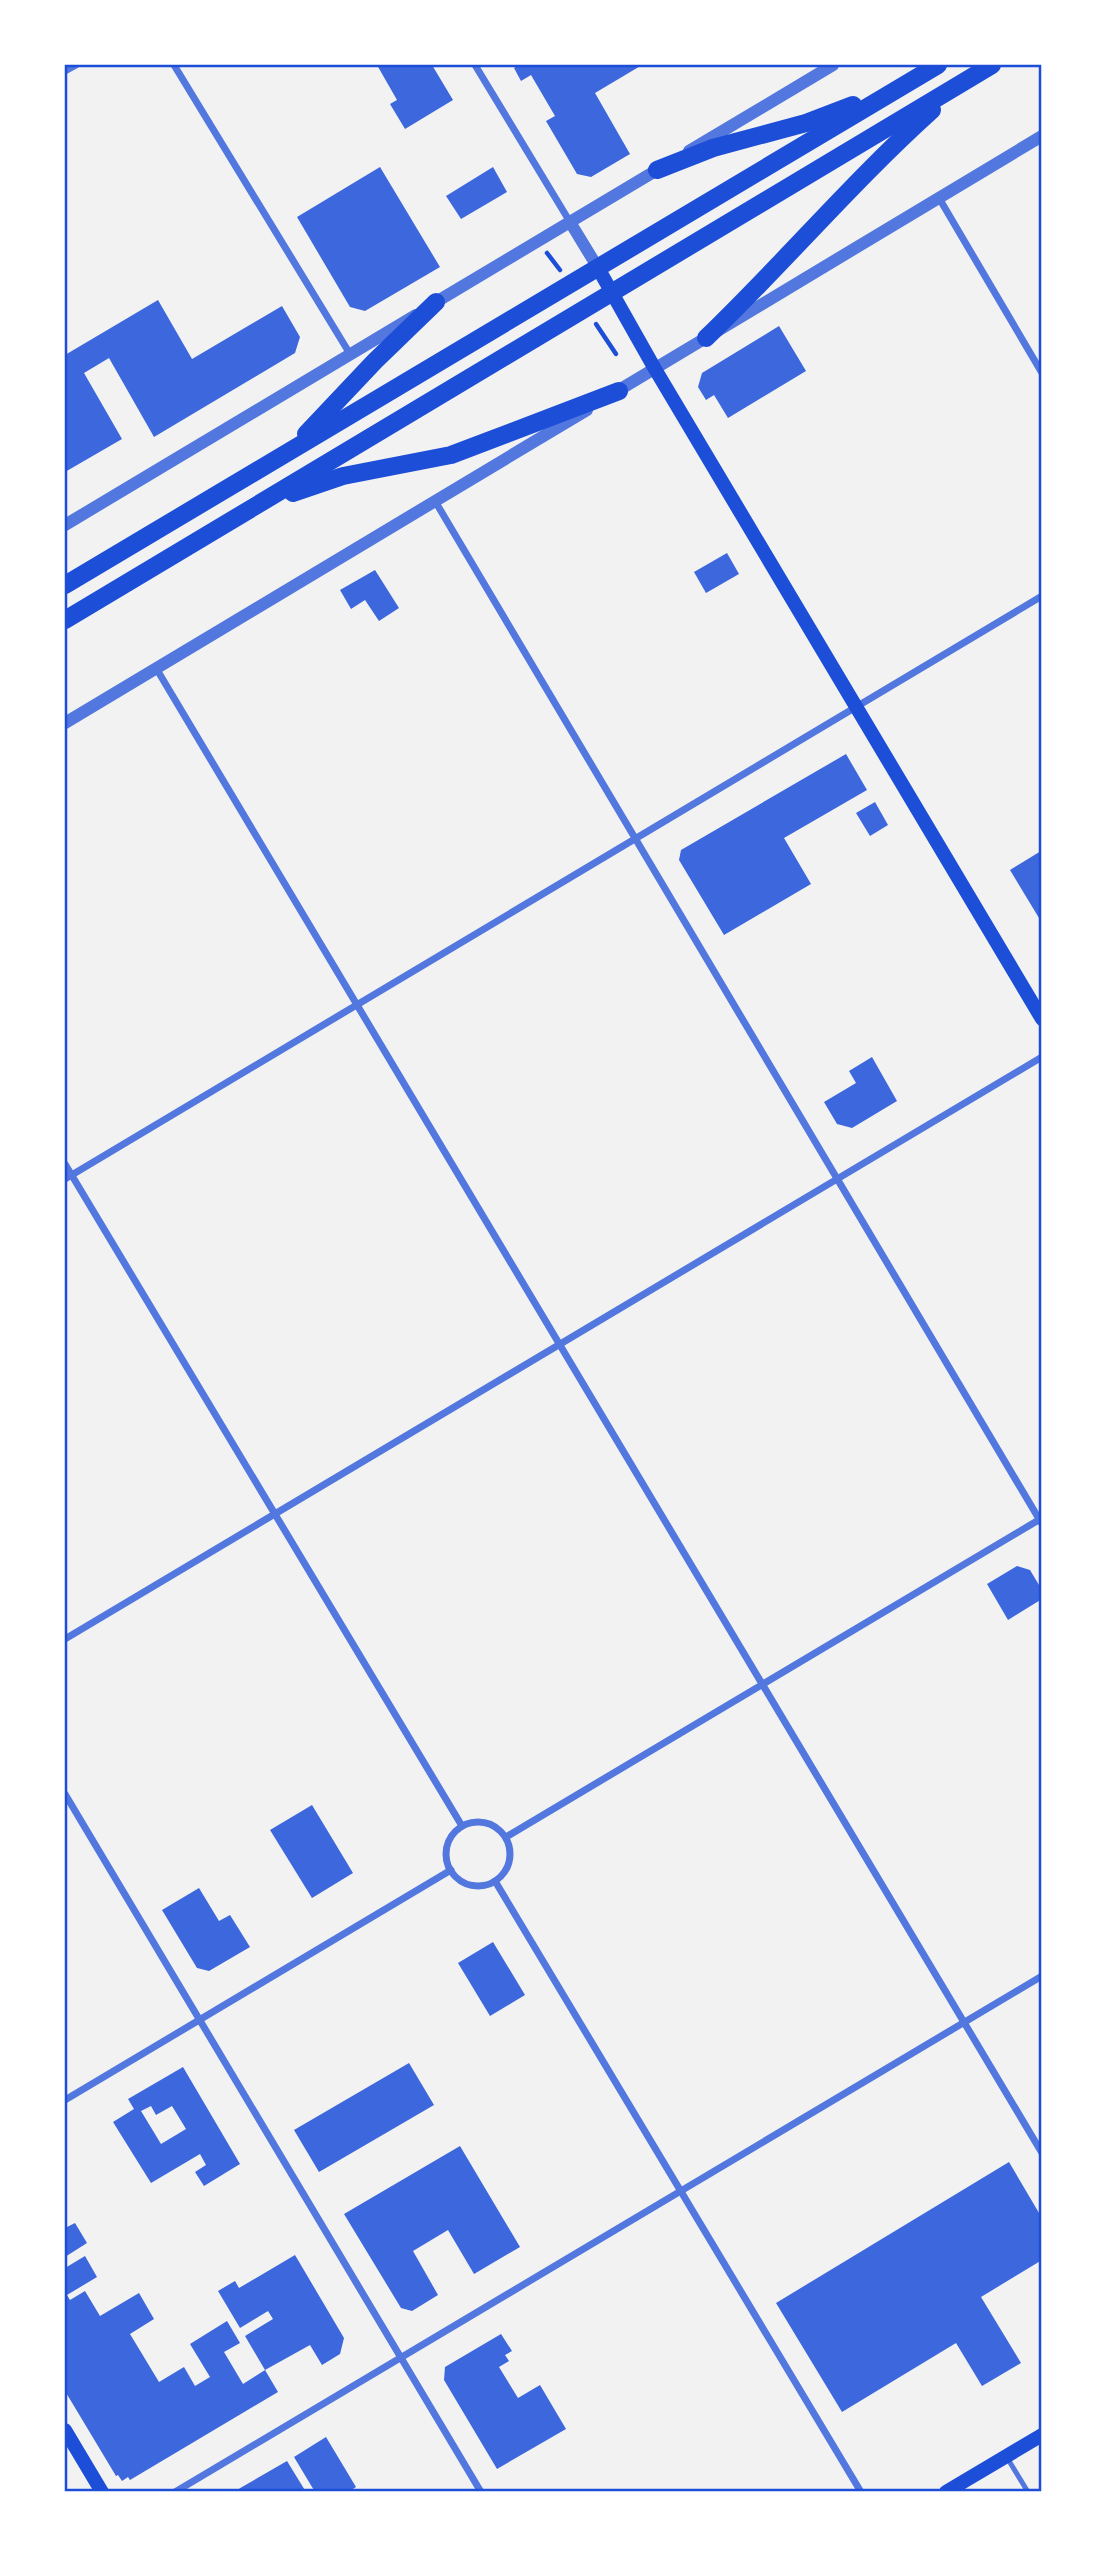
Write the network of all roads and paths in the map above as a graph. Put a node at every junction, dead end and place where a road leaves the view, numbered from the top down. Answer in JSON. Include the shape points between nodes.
{"nodes":[{"id":1,"x":76,"y":65,"type":"edge"},
{"id":2,"x":174,"y":65,"type":"edge"},
{"id":3,"x":475,"y":65,"type":"edge"},
{"id":4,"x":833,"y":65,"type":"edge"},
{"id":5,"x":938,"y":65,"type":"edge"},
{"id":6,"x":992,"y":65,"type":"edge"},
{"id":7,"x":65,"y":71,"type":"edge"},
{"id":8,"x":963,"y":82,"type":"junction"},
{"id":9,"x":905,"y":84,"type":"junction"},
{"id":10,"x":1042,"y":136,"type":"edge"},
{"id":11,"x":657,"y":170,"type":"junction"},
{"id":12,"x":939,"y":198,"type":"junction"},
{"id":13,"x":570,"y":222,"type":"junction"},
{"id":14,"x":547,"y":253,"type":"dead end"},
{"id":15,"x":598,"y":268,"type":"junction"},
{"id":16,"x":563,"y":273,"type":"dead end"},
{"id":17,"x":612,"y":293,"type":"junction"},
{"id":18,"x":436,"y":302,"type":"junction"},
{"id":19,"x":594,"y":320,"type":"dead end"},
{"id":20,"x":706,"y":338,"type":"junction"},
{"id":21,"x":349,"y":354,"type":"junction"},
{"id":22,"x":616,"y":354,"type":"dead end"},
{"id":23,"x":655,"y":369,"type":"junction"},
{"id":24,"x":1042,"y":373,"type":"edge"},
{"id":25,"x":618,"y":391,"type":"junction"},
{"id":26,"x":291,"y":450,"type":"junction"},
{"id":27,"x":435,"y":501,"type":"junction"},
{"id":28,"x":248,"y":511,"type":"junction"},
{"id":29,"x":65,"y":524,"type":"edge"},
{"id":30,"x":65,"y":585,"type":"edge"},
{"id":31,"x":1042,"y":596,"type":"edge"},
{"id":32,"x":65,"y":620,"type":"edge"},
{"id":33,"x":156,"y":668,"type":"junction"},
{"id":34,"x":856,"y":707,"type":"junction"},
{"id":35,"x":65,"y":723,"type":"edge"},
{"id":36,"x":636,"y":839,"type":"junction"},
{"id":37,"x":357,"y":1005,"type":"junction"},
{"id":38,"x":1042,"y":1019,"type":"edge"},
{"id":39,"x":1042,"y":1057,"type":"edge"},
{"id":40,"x":65,"y":1164,"type":"edge"},
{"id":41,"x":68,"y":1177,"type":"edge"},
{"id":42,"x":838,"y":1179,"type":"junction"},
{"id":43,"x":559,"y":1344,"type":"junction"},
{"id":44,"x":275,"y":1514,"type":"junction"},
{"id":45,"x":1041,"y":1520,"type":"edge"},
{"id":46,"x":65,"y":1639,"type":"edge"},
{"id":47,"x":762,"y":1684,"type":"junction"},
{"id":48,"x":65,"y":1794,"type":"edge"},
{"id":49,"x":462,"y":1826,"type":"junction"},
{"id":50,"x":506,"y":1837,"type":"junction"},
{"id":51,"x":451,"y":1870,"type":"junction"},
{"id":52,"x":495,"y":1881,"type":"junction"},
{"id":53,"x":1042,"y":1976,"type":"edge"},
{"id":54,"x":199,"y":2020,"type":"junction"},
{"id":55,"x":964,"y":2022,"type":"junction"},
{"id":56,"x":65,"y":2100,"type":"edge"},
{"id":57,"x":1042,"y":2153,"type":"edge"},
{"id":58,"x":681,"y":2191,"type":"junction"},
{"id":59,"x":401,"y":2358,"type":"junction"},
{"id":60,"x":65,"y":2430,"type":"edge"},
{"id":61,"x":1042,"y":2435,"type":"edge"},
{"id":62,"x":1006,"y":2456,"type":"junction"},
{"id":63,"x":102,"y":2492,"type":"edge"},
{"id":64,"x":175,"y":2492,"type":"edge"},
{"id":65,"x":481,"y":2492,"type":"edge"},
{"id":66,"x":862,"y":2492,"type":"edge"},
{"id":67,"x":946,"y":2492,"type":"edge"},
{"id":68,"x":1028,"y":2492,"type":"edge"}],
"edges":[{"from":1,"to":7,"type":"street"},
{"from":2,"to":21,"type":"street"},
{"from":3,"to":13,"type":"street"},
{"from":4,"to":11,"type":"street"},
{"from":5,"to":9,"type":"main road"},
{"from":6,"to":8,"type":"main road"},
{"from":8,"to":17,"type":"main road"},
{"from":8,"to":20,"type":"main road","via":[[890,149]]},
{"from":9,"to":11,"type":"main road","via":[[820,119],[727,144]]},
{"from":9,"to":15,"type":"main road"},
{"from":10,"to":12,"type":"street"},
{"from":11,"to":13,"type":"street"},
{"from":12,"to":20,"type":"street"},
{"from":12,"to":24,"type":"street"},
{"from":13,"to":15,"type":"street"},
{"from":13,"to":18,"type":"street"},
{"from":14,"to":16,"type":"path"},
{"from":15,"to":17,"type":"main road"},
{"from":15,"to":26,"type":"main road"},
{"from":17,"to":23,"type":"main road"},
{"from":17,"to":28,"type":"main road"},
{"from":18,"to":21,"type":"street"},
{"from":18,"to":26,"type":"main road"},
{"from":19,"to":22,"type":"path"},
{"from":20,"to":23,"type":"street"},
{"from":21,"to":29,"type":"street"},
{"from":23,"to":25,"type":"street"},
{"from":23,"to":34,"type":"main road"},
{"from":25,"to":27,"type":"street"},
{"from":25,"to":28,"type":"main road","via":[[451,455],[343,476]]},
{"from":26,"to":30,"type":"main road"},
{"from":27,"to":33,"type":"street"},
{"from":27,"to":36,"type":"street"},
{"from":28,"to":32,"type":"main road"},
{"from":31,"to":34,"type":"street"},
{"from":33,"to":35,"type":"street"},
{"from":33,"to":37,"type":"street"},
{"from":34,"to":36,"type":"street"},
{"from":34,"to":38,"type":"main road"},
{"from":36,"to":37,"type":"street"},
{"from":36,"to":42,"type":"street"},
{"from":37,"to":41,"type":"street"},
{"from":37,"to":43,"type":"street"},
{"from":39,"to":42,"type":"street"},
{"from":40,"to":41,"type":"street"},
{"from":41,"to":44,"type":"street"},
{"from":42,"to":43,"type":"street"},
{"from":42,"to":45,"type":"street"},
{"from":43,"to":44,"type":"street"},
{"from":43,"to":47,"type":"street"},
{"from":44,"to":46,"type":"street"},
{"from":44,"to":49,"type":"street"},
{"from":45,"to":47,"type":"street"},
{"from":47,"to":50,"type":"street"},
{"from":47,"to":55,"type":"street"},
{"from":48,"to":54,"type":"street"},
{"from":49,"to":50,"type":"street","via":[[481,1822]]},
{"from":49,"to":51,"type":"street","via":[[446,1851]]},
{"from":50,"to":52,"type":"street","via":[[508,1866]]},
{"from":51,"to":52,"type":"street","via":[[466,1883]]},
{"from":51,"to":54,"type":"street"},
{"from":52,"to":58,"type":"street"},
{"from":53,"to":55,"type":"street"},
{"from":54,"to":56,"type":"street"},
{"from":54,"to":59,"type":"street"},
{"from":55,"to":57,"type":"street"},
{"from":55,"to":58,"type":"street"},
{"from":58,"to":59,"type":"street"},
{"from":58,"to":66,"type":"street"},
{"from":59,"to":64,"type":"street"},
{"from":59,"to":65,"type":"street"},
{"from":60,"to":63,"type":"main road"},
{"from":61,"to":62,"type":"main road"},
{"from":62,"to":67,"type":"main road"},
{"from":62,"to":68,"type":"lane"}]}
